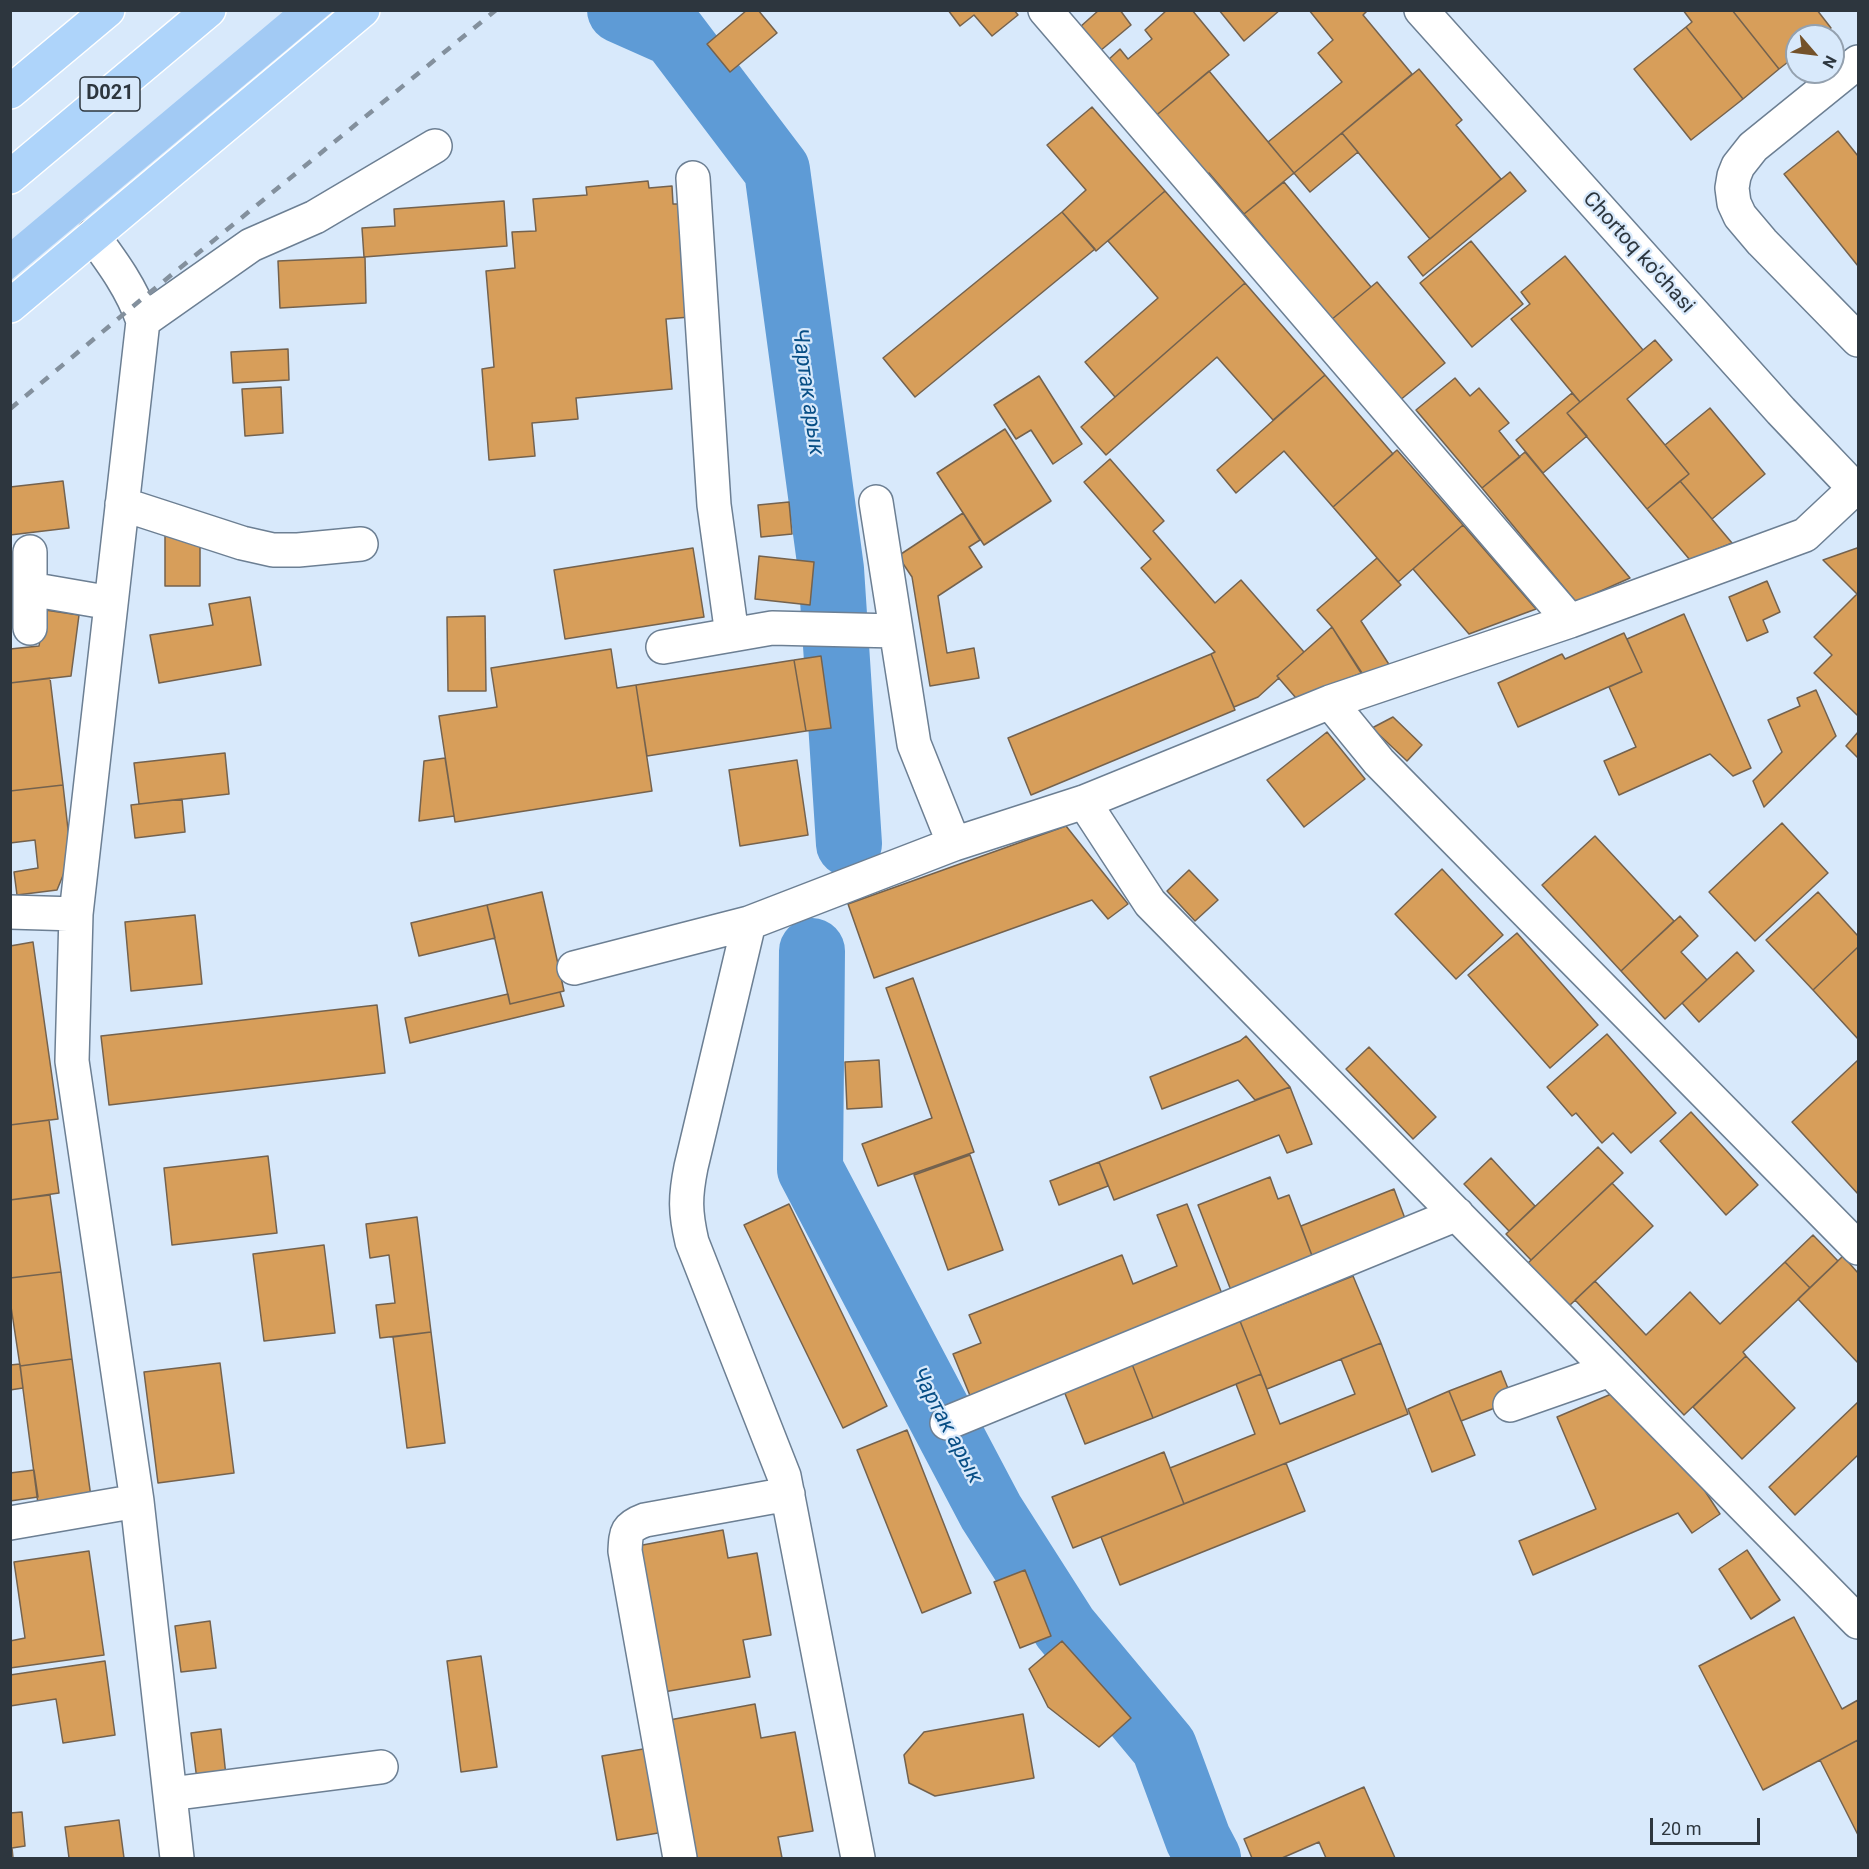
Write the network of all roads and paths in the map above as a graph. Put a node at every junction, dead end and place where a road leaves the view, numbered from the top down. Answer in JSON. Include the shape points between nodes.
{"nodes":[{"id":1,"x":108,"y":10,"type":"edge"},
{"id":2,"x":209,"y":10,"type":"edge"},
{"id":3,"x":363,"y":10,"type":"edge"},
{"id":4,"x":1045,"y":10,"type":"edge"},
{"id":5,"x":1421,"y":10,"type":"edge"},
{"id":6,"x":1858,"y":62,"type":"edge"},
{"id":7,"x":10,"y":92,"type":"edge"},
{"id":8,"x":435,"y":146,"type":"dead end"},
{"id":9,"x":10,"y":177,"type":"edge"},
{"id":10,"x":693,"y":178,"type":"dead end"},
{"id":11,"x":93,"y":237,"type":"junction"},
{"id":12,"x":10,"y":306,"type":"edge"},
{"id":13,"x":143,"y":321,"type":"junction"},
{"id":14,"x":1858,"y":340,"type":"edge"},
{"id":15,"x":1856,"y":491,"type":"edge"},
{"id":16,"x":876,"y":502,"type":"dead end"},
{"id":17,"x":123,"y":504,"type":"junction"},
{"id":18,"x":362,"y":544,"type":"dead end"},
{"id":19,"x":30,"y":552,"type":"dead end"},
{"id":20,"x":30,"y":589,"type":"junction"},
{"id":21,"x":111,"y":603,"type":"junction"},
{"id":22,"x":1570,"y":621,"type":"junction"},
{"id":23,"x":30,"y":628,"type":"dead end"},
{"id":24,"x":896,"y":631,"type":"junction"},
{"id":25,"x":732,"y":635,"type":"junction"},
{"id":26,"x":663,"y":647,"type":"dead end"},
{"id":27,"x":1330,"y":702,"type":"junction"},
{"id":28,"x":1084,"y":802,"type":"junction"},
{"id":29,"x":954,"y":844,"type":"junction"},
{"id":30,"x":10,"y":912,"type":"edge"},
{"id":31,"x":76,"y":914,"type":"junction"},
{"id":32,"x":749,"y":923,"type":"junction"},
{"id":33,"x":574,"y":968,"type":"dead end"},
{"id":34,"x":1457,"y":1214,"type":"junction"},
{"id":35,"x":1858,"y":1248,"type":"edge"},
{"id":36,"x":1610,"y":1370,"type":"junction"},
{"id":37,"x":1510,"y":1405,"type":"dead end"},
{"id":38,"x":947,"y":1423,"type":"dead end"},
{"id":39,"x":788,"y":1494,"type":"junction"},
{"id":40,"x":137,"y":1500,"type":"junction"},
{"id":41,"x":10,"y":1523,"type":"edge"},
{"id":42,"x":1858,"y":1622,"type":"edge"},
{"id":43,"x":381,"y":1767,"type":"dead end"},
{"id":44,"x":170,"y":1794,"type":"junction"},
{"id":45,"x":177,"y":1858,"type":"edge"},
{"id":46,"x":680,"y":1858,"type":"edge"},
{"id":47,"x":858,"y":1858,"type":"edge"}],
"edges":[{"from":1,"to":7,"type":"highway"},
{"from":2,"to":9,"type":"highway","number":"D021"},
{"from":3,"to":11,"type":"highway"},
{"from":4,"to":22,"type":"street"},
{"from":5,"to":15,"type":"street","name":"Chortoq ko'chasi"},
{"from":6,"to":14,"type":"street","via":[[1753,147],[1738,166],[1732,188],[1740,216]]},
{"from":8,"to":13,"type":"street","via":[[315,218],[251,245]]},
{"from":10,"to":25,"type":"street","via":[[714,505]]},
{"from":11,"to":12,"type":"highway"},
{"from":11,"to":13,"type":"street","via":[[137,303]]},
{"from":13,"to":17,"type":"street"},
{"from":15,"to":22,"type":"street","via":[[1805,535]]},
{"from":16,"to":24,"type":"street"},
{"from":17,"to":18,"type":"street","via":[[273,550]]},
{"from":17,"to":21,"type":"street"},
{"from":19,"to":20,"type":"street"},
{"from":20,"to":21,"type":"street"},
{"from":20,"to":23,"type":"street"},
{"from":21,"to":31,"type":"street"},
{"from":22,"to":27,"type":"street"},
{"from":24,"to":25,"type":"street","via":[[772,628]]},
{"from":24,"to":29,"type":"street","via":[[914,744]]},
{"from":25,"to":26,"type":"street"},
{"from":27,"to":28,"type":"street"},
{"from":27,"to":35,"type":"street","via":[[1379,762]]},
{"from":28,"to":29,"type":"street"},
{"from":28,"to":34,"type":"street","via":[[1150,903]]},
{"from":29,"to":32,"type":"street"},
{"from":30,"to":31,"type":"street"},
{"from":31,"to":40,"type":"street","via":[[72,1061]]},
{"from":32,"to":33,"type":"street"},
{"from":32,"to":39,"type":"street","via":[[691,1167],[686,1217],[692,1242]]},
{"from":34,"to":36,"type":"street"},
{"from":34,"to":38,"type":"street"},
{"from":36,"to":37,"type":"street"},
{"from":36,"to":42,"type":"street"},
{"from":39,"to":46,"type":"street","via":[[645,1520],[626,1533]]},
{"from":39,"to":47,"type":"street"},
{"from":40,"to":41,"type":"street"},
{"from":40,"to":44,"type":"street"},
{"from":43,"to":44,"type":"street"},
{"from":44,"to":45,"type":"street"}]}
